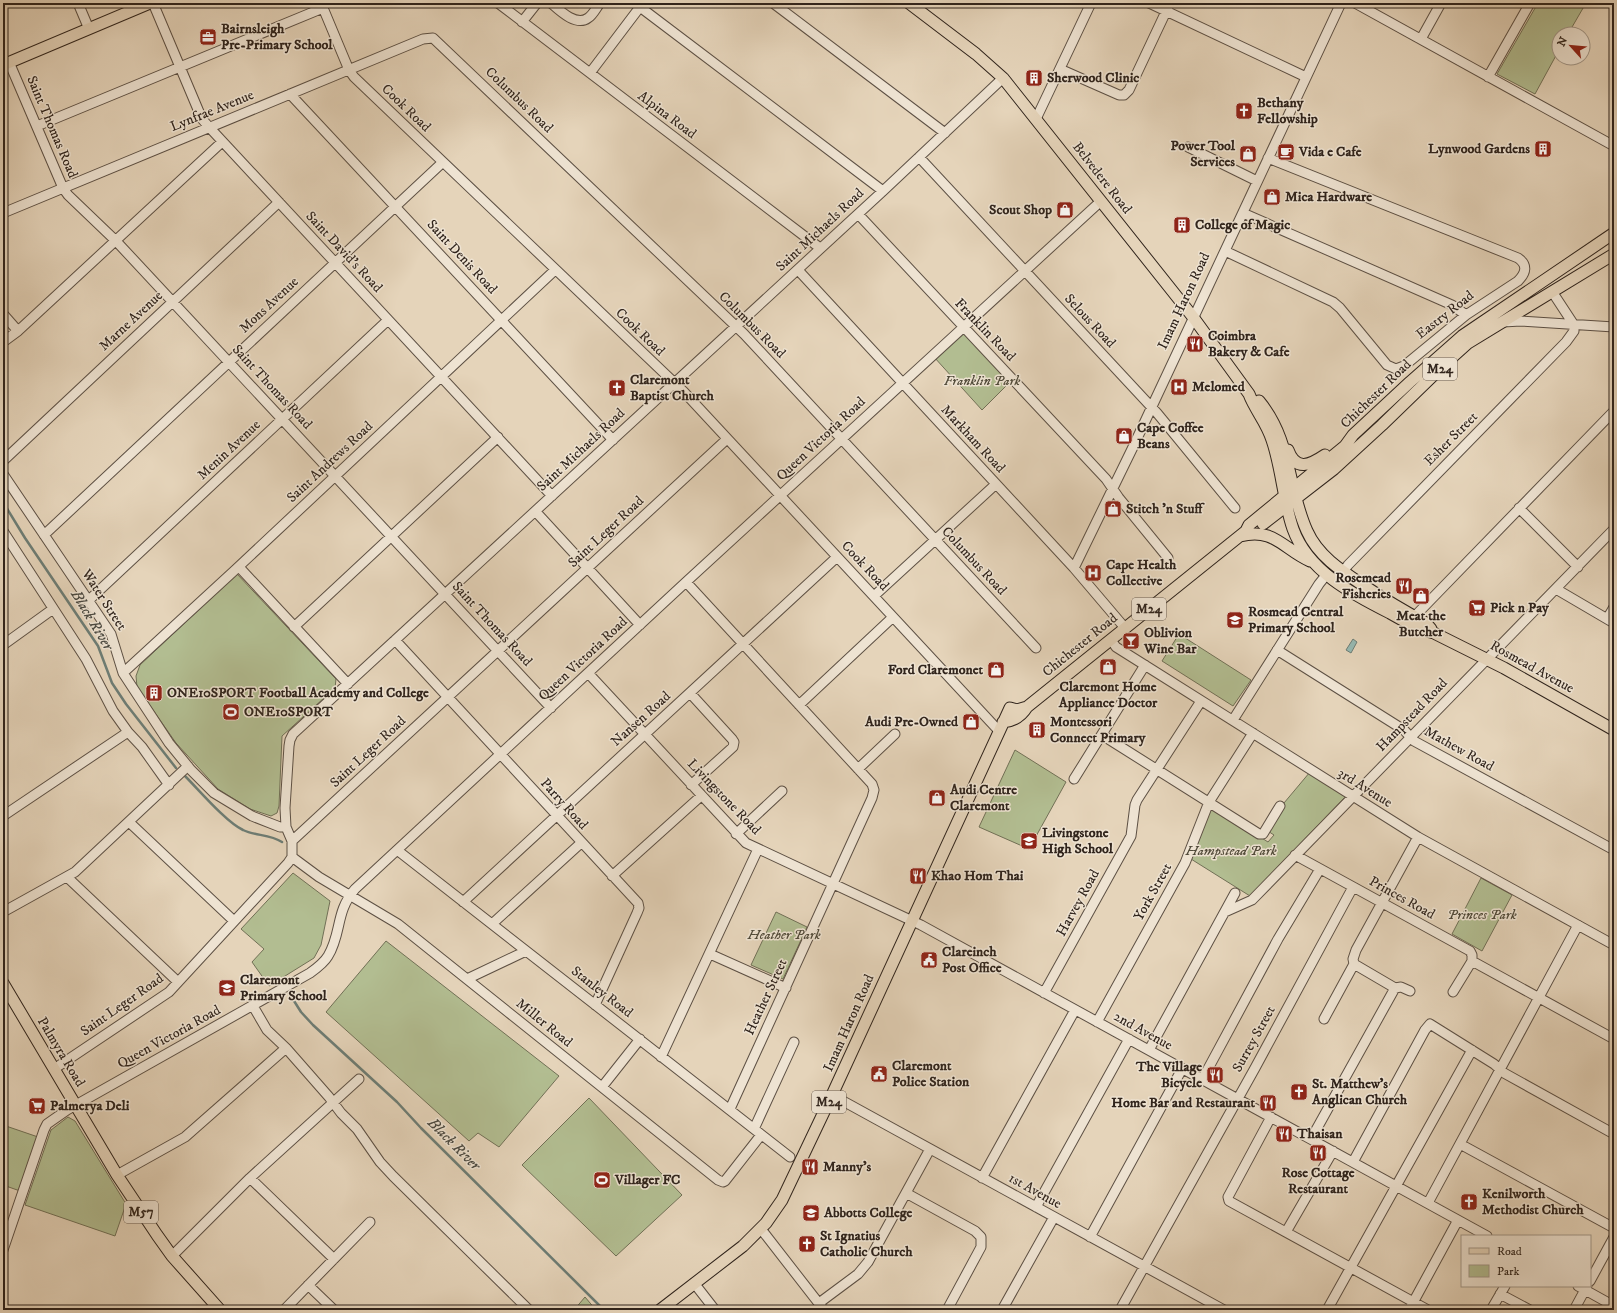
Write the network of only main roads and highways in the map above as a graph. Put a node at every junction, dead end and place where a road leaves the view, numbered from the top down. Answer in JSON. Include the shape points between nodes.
{"nodes":[{"id":1,"x":150,"y":3,"type":"edge"},
{"id":2,"x":909,"y":3,"type":"edge"},
{"id":3,"x":6,"y":63,"type":"edge"},
{"id":4,"x":1614,"y":233,"type":"edge"},
{"id":5,"x":1614,"y":254,"type":"edge"},
{"id":6,"x":1249,"y":394,"type":"junction"},
{"id":7,"x":1353,"y":435,"type":"junction"},
{"id":8,"x":1282,"y":441,"type":"junction"},
{"id":9,"x":1280,"y":474,"type":"junction"},
{"id":10,"x":1295,"y":493,"type":"junction"},
{"id":11,"x":1286,"y":501,"type":"junction"},
{"id":12,"x":1260,"y":517,"type":"junction"},
{"id":13,"x":1243,"y":533,"type":"junction"},
{"id":14,"x":1314,"y":563,"type":"junction"},
{"id":15,"x":1343,"y":572,"type":"junction"},
{"id":16,"x":1370,"y":602,"type":"junction"},
{"id":17,"x":1434,"y":633,"type":"junction"},
{"id":18,"x":1027,"y":707,"type":"junction"},
{"id":19,"x":1001,"y":727,"type":"junction"},
{"id":20,"x":1614,"y":730,"type":"edge"},
{"id":21,"x":3,"y":983,"type":"edge"},
{"id":22,"x":220,"y":1310,"type":"edge"},
{"id":23,"x":660,"y":1310,"type":"edge"}],
"edges":[{"from":1,"to":3,"type":"main road"},
{"from":2,"to":6,"type":"main road","name":"Belvedere Road","via":[[1003,78],[1193,317]]},
{"from":4,"to":7,"type":"main road","name":"Chichester Road","number":"M24","via":[[1462,336]]},
{"from":5,"to":10,"type":"main road","name":"Chichester Road","number":"M24","via":[[1476,338],[1334,469]]},
{"from":6,"to":8,"type":"main road","name":"Belvedere Road","via":[[1265,409]]},
{"from":6,"to":9,"type":"main road","name":"Belvedere Road","via":[[1270,434]]},
{"from":7,"to":8,"type":"main road","via":[[1316,461],[1306,465],[1296,463]]},
{"from":7,"to":10,"type":"main road","name":"Chichester Road","number":"M24"},
{"from":8,"to":10,"type":"main road","name":"Belvedere Road"},
{"from":9,"to":11,"type":"main road","name":"Belvedere Road"},
{"from":9,"to":12,"type":"main road","via":[[1275,495]]},
{"from":10,"to":11,"type":"main road","name":"Chichester Road","number":"M24"},
{"from":10,"to":15,"type":"main road","name":"Rosmead Avenue","via":[[1312,541],[1327,559]]},
{"from":11,"to":12,"type":"main road","name":"Chichester Road","number":"M24"},
{"from":11,"to":13,"type":"main road","name":"Chichester Road","number":"M24","via":[[1257,528]]},
{"from":11,"to":14,"type":"main road","name":"Rosmead Avenue","via":[[1295,533]]},
{"from":12,"to":13,"type":"main road","name":"Chichester Road","number":"M24"},
{"from":13,"to":14,"type":"main road","via":[[1266,534]]},
{"from":13,"to":18,"type":"main road","name":"Chichester Road","number":"M24"},
{"from":14,"to":16,"type":"main road","name":"Rosmead Avenue"},
{"from":15,"to":16,"type":"main road","via":[[1346,582]]},
{"from":15,"to":17,"type":"main road","name":"Rosmead Avenue","via":[[1426,623]]},
{"from":16,"to":17,"type":"main road","name":"Rosmead Avenue","via":[[1422,630]]},
{"from":17,"to":20,"type":"main road","name":"Rosmead Avenue","via":[[1487,659]]},
{"from":18,"to":19,"type":"main road","name":"Chichester Road","number":"M24","via":[[1018,718]]},
{"from":18,"to":19,"type":"main road","name":"Imam Haron Road","number":"M24","via":[[1017,710],[1010,708]]},
{"from":19,"to":23,"type":"main road","name":"Imam Haron Road","number":"M24","via":[[787,1192],[770,1218],[743,1246]]},
{"from":21,"to":22,"type":"main road","name":"Palmyra Road","number":"M57","via":[[117,1175],[157,1236]]}]}
